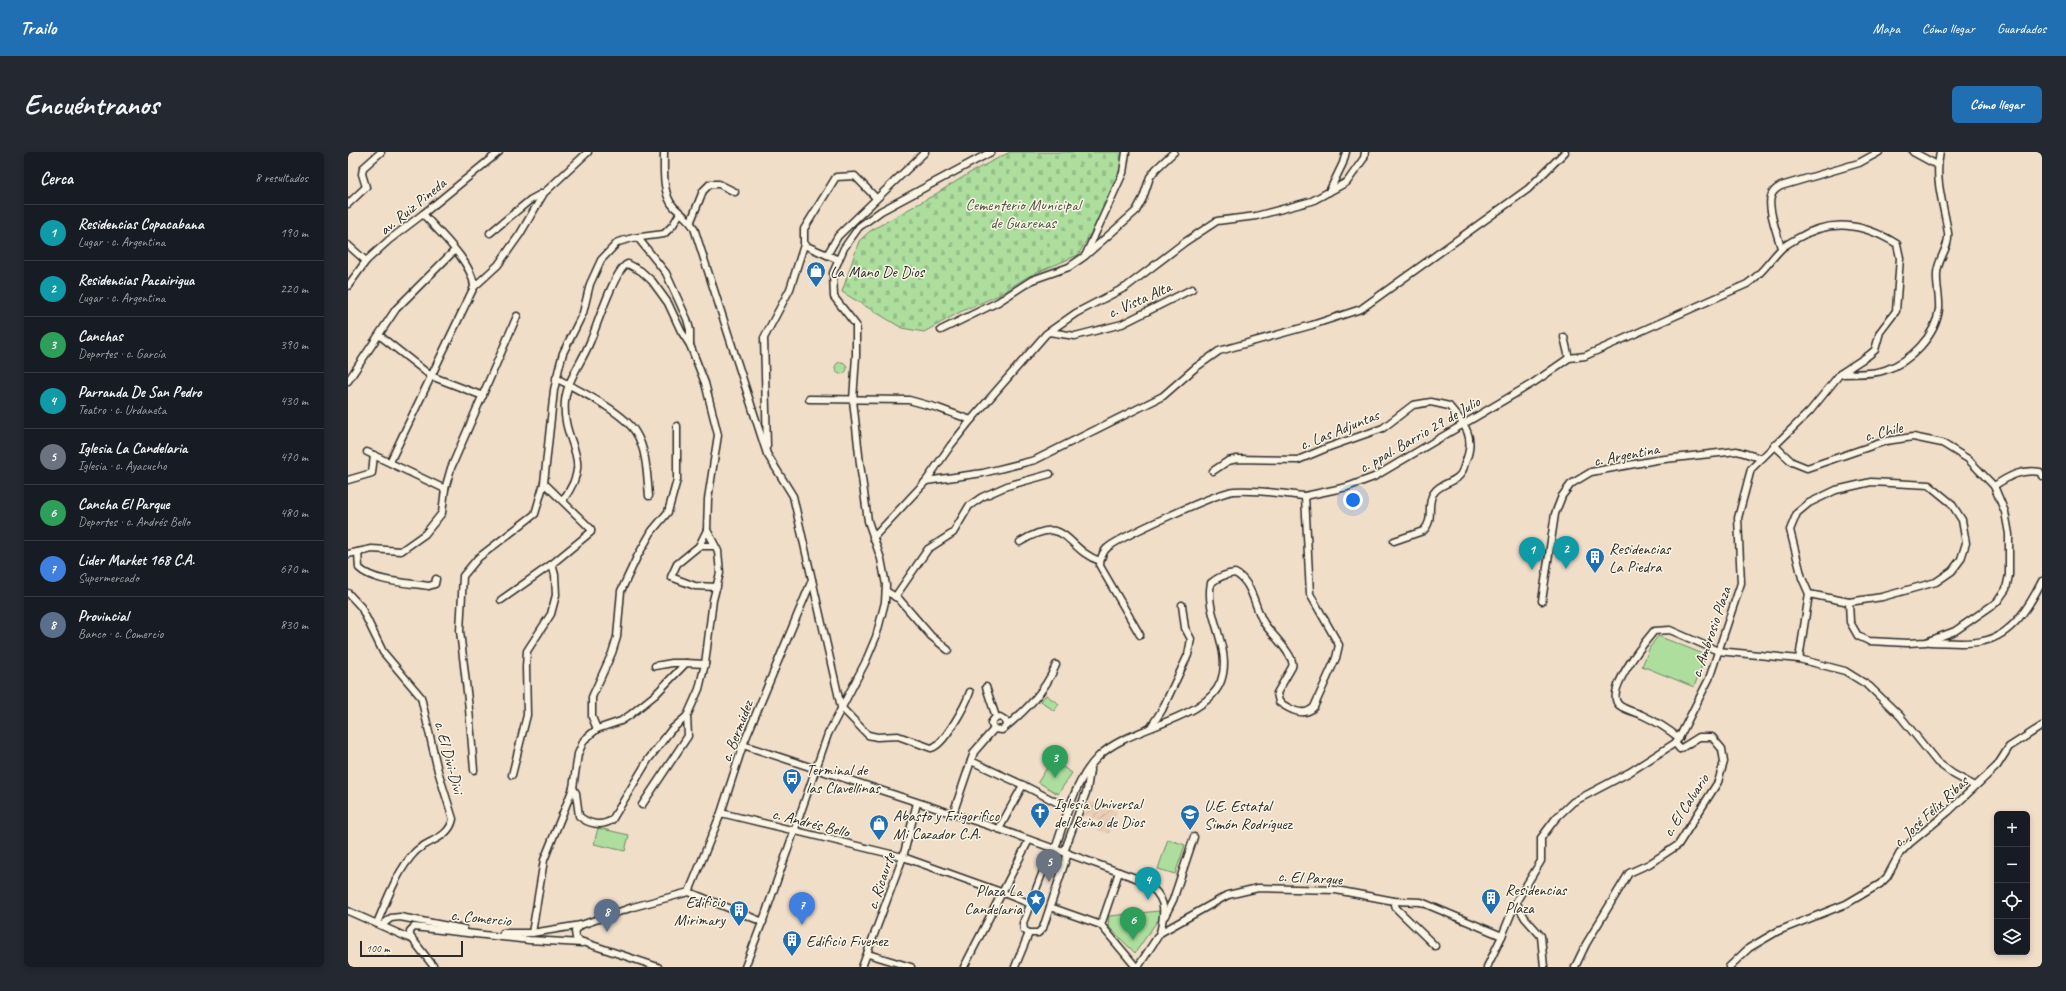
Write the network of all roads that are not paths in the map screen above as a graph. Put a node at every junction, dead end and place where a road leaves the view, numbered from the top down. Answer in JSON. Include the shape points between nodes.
{"nodes":[{"id":1,"x":381,"y":152,"type":"edge"},
{"id":2,"x":499,"y":152,"type":"edge"},
{"id":3,"x":588,"y":152,"type":"edge"},
{"id":4,"x":664,"y":152,"type":"edge"},
{"id":5,"x":925,"y":152,"type":"edge"},
{"id":6,"x":991,"y":152,"type":"edge"},
{"id":7,"x":1126,"y":152,"type":"edge"},
{"id":8,"x":1174,"y":152,"type":"edge"},
{"id":9,"x":1346,"y":152,"type":"edge"},
{"id":10,"x":1365,"y":152,"type":"edge"},
{"id":11,"x":1879,"y":152,"type":"edge"},
{"id":12,"x":1913,"y":152,"type":"edge"},
{"id":13,"x":1940,"y":152,"type":"edge"},
{"id":14,"x":1565,"y":153,"type":"edge"},
{"id":15,"x":1937,"y":165,"type":"junction"},
{"id":16,"x":735,"y":192,"type":"dead end"},
{"id":17,"x":1329,"y":192,"type":"junction"},
{"id":18,"x":544,"y":193,"type":"junction"},
{"id":19,"x":876,"y":198,"type":"junction"},
{"id":20,"x":348,"y":204,"type":"edge"},
{"id":21,"x":680,"y":213,"type":"junction"},
{"id":22,"x":423,"y":214,"type":"junction"},
{"id":23,"x":691,"y":221,"type":"junction"},
{"id":24,"x":490,"y":233,"type":"dead end"},
{"id":25,"x":638,"y":238,"type":"junction"},
{"id":26,"x":804,"y":244,"type":"junction"},
{"id":27,"x":348,"y":245,"type":"edge"},
{"id":28,"x":1781,"y":248,"type":"junction"},
{"id":29,"x":455,"y":250,"type":"junction"},
{"id":30,"x":827,"y":255,"type":"junction"},
{"id":31,"x":1085,"y":256,"type":"junction"},
{"id":32,"x":839,"y":260,"type":"junction"},
{"id":33,"x":366,"y":261,"type":"junction"},
{"id":34,"x":348,"y":286,"type":"edge"},
{"id":35,"x":474,"y":287,"type":"junction"},
{"id":36,"x":1192,"y":289,"type":"dead end"},
{"id":37,"x":518,"y":316,"type":"dead end"},
{"id":38,"x":941,"y":330,"type":"dead end"},
{"id":39,"x":1050,"y":332,"type":"junction"},
{"id":40,"x":379,"y":335,"type":"junction"},
{"id":41,"x":1564,"y":337,"type":"dead end"},
{"id":42,"x":690,"y":345,"type":"junction"},
{"id":43,"x":1569,"y":358,"type":"junction"},
{"id":44,"x":1840,"y":374,"type":"junction"},
{"id":45,"x":431,"y":376,"type":"junction"},
{"id":46,"x":556,"y":378,"type":"junction"},
{"id":47,"x":348,"y":381,"type":"edge"},
{"id":48,"x":569,"y":385,"type":"junction"},
{"id":49,"x":483,"y":396,"type":"junction"},
{"id":50,"x":809,"y":399,"type":"dead end"},
{"id":51,"x":853,"y":400,"type":"junction"},
{"id":52,"x":971,"y":420,"type":"junction"},
{"id":53,"x":1463,"y":424,"type":"junction"},
{"id":54,"x":676,"y":426,"type":"dead end"},
{"id":55,"x":1774,"y":445,"type":"junction"},
{"id":56,"x":367,"y":452,"type":"dead end"},
{"id":57,"x":767,"y":454,"type":"junction"},
{"id":58,"x":374,"y":456,"type":"junction"},
{"id":59,"x":1760,"y":458,"type":"junction"},
{"id":60,"x":390,"y":462,"type":"junction"},
{"id":61,"x":1213,"y":471,"type":"dead end"},
{"id":62,"x":1050,"y":474,"type":"dead end"},
{"id":63,"x":2042,"y":476,"type":"edge"},
{"id":64,"x":348,"y":480,"type":"edge"},
{"id":65,"x":926,"y":481,"type":"junction"},
{"id":66,"x":544,"y":483,"type":"junction"},
{"id":67,"x":1994,"y":486,"type":"junction"},
{"id":68,"x":446,"y":488,"type":"junction"},
{"id":69,"x":649,"y":496,"type":"dead end"},
{"id":70,"x":1305,"y":496,"type":"junction"},
{"id":71,"x":563,"y":500,"type":"junction"},
{"id":72,"x":707,"y":530,"type":"junction"},
{"id":73,"x":873,"y":538,"type":"junction"},
{"id":74,"x":1394,"y":541,"type":"dead end"},
{"id":75,"x":1020,"y":542,"type":"dead end"},
{"id":76,"x":699,"y":546,"type":"junction"},
{"id":77,"x":715,"y":546,"type":"junction"},
{"id":78,"x":358,"y":552,"type":"junction"},
{"id":79,"x":348,"y":554,"type":"edge"},
{"id":80,"x":1100,"y":561,"type":"junction"},
{"id":81,"x":552,"y":564,"type":"junction"},
{"id":82,"x":436,"y":579,"type":"dead end"},
{"id":83,"x":812,"y":580,"type":"junction"},
{"id":84,"x":2042,"y":581,"type":"edge"},
{"id":85,"x":717,"y":588,"type":"junction"},
{"id":86,"x":886,"y":591,"type":"junction"},
{"id":87,"x":348,"y":593,"type":"edge"},
{"id":88,"x":1809,"y":594,"type":"junction"},
{"id":89,"x":895,"y":597,"type":"junction"},
{"id":90,"x":501,"y":600,"type":"dead end"},
{"id":91,"x":1542,"y":601,"type":"dead end"},
{"id":92,"x":1850,"y":602,"type":"junction"},
{"id":93,"x":1182,"y":605,"type":"dead end"},
{"id":94,"x":1140,"y":635,"type":"dead end"},
{"id":95,"x":1926,"y":642,"type":"junction"},
{"id":96,"x":948,"y":650,"type":"dead end"},
{"id":97,"x":1718,"y":651,"type":"junction"},
{"id":98,"x":1799,"y":659,"type":"junction"},
{"id":99,"x":686,"y":663,"type":"junction"},
{"id":100,"x":705,"y":664,"type":"junction"},
{"id":101,"x":1056,"y":665,"type":"dead end"},
{"id":102,"x":655,"y":666,"type":"dead end"},
{"id":103,"x":986,"y":687,"type":"dead end"},
{"id":104,"x":970,"y":692,"type":"dead end"},
{"id":105,"x":841,"y":707,"type":"junction"},
{"id":106,"x":687,"y":716,"type":"junction"},
{"id":107,"x":996,"y":717,"type":"junction"},
{"id":108,"x":1006,"y":726,"type":"junction"},
{"id":109,"x":2042,"y":726,"type":"edge"},
{"id":110,"x":1150,"y":727,"type":"junction"},
{"id":111,"x":598,"y":728,"type":"junction"},
{"id":112,"x":994,"y":729,"type":"junction"},
{"id":113,"x":1679,"y":738,"type":"junction"},
{"id":114,"x":1674,"y":743,"type":"junction"},
{"id":115,"x":743,"y":745,"type":"junction"},
{"id":116,"x":971,"y":761,"type":"junction"},
{"id":117,"x":1091,"y":766,"type":"junction"},
{"id":118,"x":814,"y":769,"type":"junction"},
{"id":119,"x":474,"y":770,"type":"dead end"},
{"id":120,"x":512,"y":775,"type":"dead end"},
{"id":121,"x":1023,"y":785,"type":"junction"},
{"id":122,"x":1975,"y":786,"type":"junction"},
{"id":123,"x":573,"y":788,"type":"junction"},
{"id":124,"x":917,"y":803,"type":"junction"},
{"id":125,"x":642,"y":805,"type":"dead end"},
{"id":126,"x":1066,"y":807,"type":"dead end"},
{"id":127,"x":721,"y":813,"type":"junction"},
{"id":128,"x":953,"y":814,"type":"junction"},
{"id":129,"x":999,"y":829,"type":"junction"},
{"id":130,"x":795,"y":831,"type":"junction"},
{"id":131,"x":1194,"y":837,"type":"dead end"},
{"id":132,"x":1029,"y":840,"type":"junction"},
{"id":133,"x":1053,"y":848,"type":"junction"},
{"id":134,"x":1066,"y":852,"type":"junction"},
{"id":135,"x":902,"y":857,"type":"junction"},
{"id":136,"x":1119,"y":872,"type":"junction"},
{"id":137,"x":689,"y":892,"type":"junction"},
{"id":138,"x":1002,"y":892,"type":"junction"},
{"id":139,"x":1394,"y":901,"type":"junction"},
{"id":140,"x":1516,"y":902,"type":"junction"},
{"id":141,"x":1031,"y":904,"type":"junction"},
{"id":142,"x":1050,"y":907,"type":"junction"},
{"id":143,"x":348,"y":911,"type":"edge"},
{"id":144,"x":1163,"y":920,"type":"junction"},
{"id":145,"x":422,"y":922,"type":"junction"},
{"id":146,"x":763,"y":922,"type":"junction"},
{"id":147,"x":380,"y":924,"type":"junction"},
{"id":148,"x":581,"y":925,"type":"junction"},
{"id":149,"x":1101,"y":925,"type":"junction"},
{"id":150,"x":414,"y":927,"type":"junction"},
{"id":151,"x":1160,"y":932,"type":"junction"},
{"id":152,"x":532,"y":933,"type":"junction"},
{"id":153,"x":1029,"y":933,"type":"junction"},
{"id":154,"x":1502,"y":936,"type":"junction"},
{"id":155,"x":411,"y":939,"type":"junction"},
{"id":156,"x":586,"y":944,"type":"junction"},
{"id":157,"x":1435,"y":946,"type":"dead end"},
{"id":158,"x":868,"y":954,"type":"junction"},
{"id":159,"x":434,"y":967,"type":"edge"},
{"id":160,"x":658,"y":967,"type":"edge"},
{"id":161,"x":745,"y":967,"type":"edge"},
{"id":162,"x":862,"y":967,"type":"edge"},
{"id":163,"x":911,"y":967,"type":"edge"},
{"id":164,"x":964,"y":967,"type":"edge"},
{"id":165,"x":1015,"y":967,"type":"edge"},
{"id":166,"x":1137,"y":967,"type":"edge"},
{"id":167,"x":1487,"y":967,"type":"edge"},
{"id":168,"x":1544,"y":967,"type":"edge"},
{"id":169,"x":1575,"y":967,"type":"edge"},
{"id":170,"x":1729,"y":967,"type":"edge"}],
"edges":[{"from":1,"to":20,"type":"street","via":[[363,168],[366,188]]},
{"from":2,"to":22,"type":"street","name":"av. Ruiz Pineda"},
{"from":3,"to":18,"type":"street"},
{"from":4,"to":21,"type":"street","via":[[668,195],[670,202]]},
{"from":5,"to":19,"type":"street"},
{"from":6,"to":32,"type":"street","via":[[881,211],[859,227]]},
{"from":7,"to":31,"type":"street","via":[[1123,173]]},
{"from":8,"to":31,"type":"street","via":[[1150,177],[1136,211]]},
{"from":9,"to":17,"type":"street"},
{"from":10,"to":17,"type":"street","via":[[1364,158],[1347,182]]},
{"from":11,"to":28,"type":"street","via":[[1859,163],[1775,189],[1770,198]]},
{"from":12,"to":15,"type":"street"},
{"from":13,"to":15,"type":"street"},
{"from":14,"to":65,"type":"street","via":[[1528,189],[1361,309],[1219,351],[1163,396],[1035,460],[983,473]]},
{"from":15,"to":44,"type":"street","via":[[1948,242],[1937,273],[1939,311],[1931,331],[1919,349],[1903,362],[1885,371]]},
{"from":16,"to":23,"type":"street","via":[[719,184],[710,184],[703,191]]},
{"from":17,"to":39,"type":"street","via":[[1312,201],[1256,216],[1217,221],[1126,287],[1076,313]]},
{"from":18,"to":24,"type":"street","via":[[530,200]]},
{"from":18,"to":35,"type":"street","via":[[498,265]]},
{"from":19,"to":26,"type":"street","via":[[855,176],[836,177],[804,229]]},
{"from":19,"to":30,"type":"street","via":[[838,236]]},
{"from":21,"to":23,"type":"street"},
{"from":21,"to":25,"type":"street","via":[[664,234]]},
{"from":22,"to":29,"type":"street"},
{"from":22,"to":33,"type":"street","name":"av. Ruiz Pineda"},
{"from":23,"to":57,"type":"street"},
{"from":25,"to":42,"type":"street","via":[[666,273],[687,319]]},
{"from":25,"to":46,"type":"street","via":[[618,242],[601,260],[590,284],[584,310],[563,353]]},
{"from":26,"to":30,"type":"street"},
{"from":26,"to":57,"type":"street","via":[[790,289],[764,338]]},
{"from":27,"to":33,"type":"street"},
{"from":28,"to":43,"type":"street","name":"c. ppal. Barrio 29 de Julio","via":[[1759,276],[1747,284],[1585,356]]},
{"from":28,"to":44,"type":"street","name":"c. ppal. Barrio 29 de Julio","via":[[1822,227],[1839,224],[1864,230],[1897,244],[1900,258],[1896,311],[1880,332],[1875,350]]},
{"from":29,"to":35,"type":"street","via":[[473,277]]},
{"from":29,"to":40,"type":"street","via":[[400,304]]},
{"from":30,"to":32,"type":"street"},
{"from":31,"to":38,"type":"street","via":[[1063,270],[1032,280],[998,302]]},
{"from":32,"to":51,"type":"street","via":[[833,274],[834,297],[856,326]]},
{"from":33,"to":34,"type":"street","name":"av. Ruiz Pineda"},
{"from":35,"to":45,"type":"street"},
{"from":36,"to":39,"type":"street","name":"c. Vista Alta","via":[[1122,324],[1075,336]]},
{"from":37,"to":49,"type":"street"},
{"from":39,"to":52,"type":"street"},
{"from":40,"to":45,"type":"street"},
{"from":40,"to":47,"type":"street"},
{"from":41,"to":43,"type":"street"},
{"from":42,"to":48,"type":"street","via":[[659,289],[633,265],[625,264],[610,289],[593,336]]},
{"from":42,"to":72,"type":"street","via":[[705,383],[718,435],[708,499]]},
{"from":43,"to":53,"type":"street","name":"c. ppal. Barrio 29 de Julio","via":[[1533,383]]},
{"from":44,"to":55,"type":"street","name":"c. Ambrosio Plaza","via":[[1810,411]]},
{"from":45,"to":49,"type":"street"},
{"from":45,"to":60,"type":"street"},
{"from":46,"to":48,"type":"street"},
{"from":46,"to":66,"type":"street"},
{"from":48,"to":69,"type":"street","via":[[614,413],[633,429],[642,447]]},
{"from":48,"to":71,"type":"street","via":[[565,400],[565,416],[577,456],[578,470],[572,488]]},
{"from":49,"to":68,"type":"street","via":[[451,468]]},
{"from":50,"to":51,"type":"street"},
{"from":51,"to":52,"type":"street","via":[[909,400]]},
{"from":51,"to":73,"type":"street","via":[[868,521]]},
{"from":52,"to":65,"type":"street"},
{"from":53,"to":61,"type":"street","name":"c. Las Adjuntas","via":[[1449,406],[1422,403],[1405,409],[1382,428],[1298,460],[1237,459],[1228,461]]},
{"from":53,"to":70,"type":"street","name":"c. ppal. Barrio 29 de Julio","via":[[1374,477],[1348,487]]},
{"from":53,"to":74,"type":"street","name":"c. Las Adjuntas","via":[[1469,434],[1470,443],[1469,453],[1459,476],[1439,486],[1433,494],[1430,501],[1430,523],[1427,528]]},
{"from":54,"to":111,"type":"street","via":[[677,480],[668,512],[652,531],[637,556],[621,591],[617,637],[592,696],[592,717]]},
{"from":55,"to":59,"type":"street","name":"c. Ambrosio Plaza"},
{"from":55,"to":67,"type":"street","name":"c. Chile","via":[[1792,462],[1807,468],[1822,465],[1886,441],[1913,437],[1942,443],[1968,459]]},
{"from":56,"to":58,"type":"street"},
{"from":57,"to":83,"type":"street","via":[[793,496]]},
{"from":58,"to":60,"type":"street"},
{"from":58,"to":64,"type":"street","via":[[372,472]]},
{"from":59,"to":91,"type":"street","name":"c. Argentina","via":[[1737,451],[1656,460],[1591,472],[1572,484],[1562,496],[1556,514]]},
{"from":59,"to":97,"type":"street","name":"c. Ambrosio Plaza","via":[[1751,469],[1738,518],[1741,583]]},
{"from":60,"to":68,"type":"street"},
{"from":62,"to":89,"type":"street","via":[[1007,486],[969,506],[953,533],[928,549]]},
{"from":63,"to":67,"type":"street","via":[[2040,472],[2028,470],[2015,473]]},
{"from":65,"to":73,"type":"street"},
{"from":66,"to":71,"type":"street"},
{"from":66,"to":119,"type":"street","via":[[535,515],[478,558],[464,576],[460,631]]},
{"from":67,"to":95,"type":"street","name":"c. Chile","via":[[2005,512],[2009,534],[2009,575],[2006,589],[1997,602],[1955,631]]},
{"from":68,"to":78,"type":"street","via":[[445,504],[440,518],[425,534],[405,549],[372,549]]},
{"from":70,"to":80,"type":"street","name":"c. ppal. Barrio 29 de Julio","via":[[1233,490],[1125,537],[1105,550]]},
{"from":70,"to":110,"type":"street","via":[[1310,594],[1339,645],[1336,658],[1314,707],[1304,713],[1279,702],[1277,693],[1289,673],[1293,660],[1264,623],[1245,580],[1235,573],[1230,573],[1211,583],[1209,595],[1223,652],[1221,682],[1214,694],[1203,704]]},
{"from":71,"to":81,"type":"street","via":[[592,530]]},
{"from":72,"to":76,"type":"street"},
{"from":72,"to":77,"type":"street"},
{"from":73,"to":86,"type":"street","via":[[881,559]]},
{"from":75,"to":80,"type":"street","via":[[1038,532],[1056,530],[1089,556]]},
{"from":76,"to":77,"type":"street"},
{"from":76,"to":85,"type":"street","via":[[677,564],[671,577],[695,586]]},
{"from":77,"to":85,"type":"street","via":[[720,561]]},
{"from":78,"to":79,"type":"street"},
{"from":78,"to":82,"type":"street","via":[[360,568],[372,575],[429,586],[435,584]]},
{"from":80,"to":94,"type":"street","via":[[1100,566],[1115,594]]},
{"from":81,"to":90,"type":"street"},
{"from":81,"to":120,"type":"street","via":[[556,595],[551,614],[527,651],[527,715]]},
{"from":83,"to":105,"type":"street"},
{"from":83,"to":115,"type":"street","name":"c. Bermúdez"},
{"from":84,"to":95,"type":"street","name":"c. Chile","via":[[2031,602],[2001,635],[1983,642]]},
{"from":85,"to":100,"type":"street","via":[[713,600]]},
{"from":86,"to":89,"type":"street"},
{"from":86,"to":105,"type":"street","via":[[886,602],[876,637]]},
{"from":87,"to":147,"type":"street","name":"c. El Divi-Divi","via":[[361,607],[387,658],[421,697],[438,771],[453,819],[440,838],[416,851],[410,858],[396,880]]},
{"from":88,"to":92,"type":"street"},
{"from":88,"to":92,"type":"street","via":[[1802,578],[1790,530],[1797,513],[1809,502],[1836,490],[1871,482],[1928,486],[1951,503],[1962,520],[1966,543],[1961,559],[1952,571],[1936,582],[1882,597]]},
{"from":88,"to":98,"type":"street"},
{"from":89,"to":96,"type":"street","via":[[931,636]]},
{"from":92,"to":95,"type":"street","name":"c. Chile","via":[[1850,622],[1858,636],[1869,641]]},
{"from":93,"to":110,"type":"street","via":[[1185,628],[1191,640],[1188,655],[1165,704]]},
{"from":97,"to":98,"type":"street"},
{"from":97,"to":113,"type":"street","name":"c. Ambrosio Plaza","via":[[1709,679]]},
{"from":97,"to":113,"type":"street","via":[[1670,630],[1654,631],[1639,649],[1616,688],[1615,697],[1619,705],[1648,718]]},
{"from":98,"to":122,"type":"street","via":[[1845,671],[1869,686],[1900,716],[1937,762]]},
{"from":99,"to":100,"type":"street"},
{"from":99,"to":102,"type":"street"},
{"from":99,"to":111,"type":"street","via":[[630,716]]},
{"from":100,"to":106,"type":"street"},
{"from":101,"to":108,"type":"street","via":[[1035,699],[1023,713]]},
{"from":103,"to":107,"type":"street"},
{"from":104,"to":105,"type":"street","via":[[966,704],[941,742],[931,748],[898,736],[868,735]]},
{"from":105,"to":118,"type":"street"},
{"from":106,"to":123,"type":"street","via":[[671,730],[648,760],[612,820],[607,823],[590,823],[579,816]]},
{"from":106,"to":125,"type":"street","via":[[688,736],[685,742]]},
{"from":107,"to":108,"type":"street","via":[[1003,718]]},
{"from":107,"to":112,"type":"street","via":[[991,724]]},
{"from":108,"to":112,"type":"street","via":[[1002,730]]},
{"from":109,"to":122,"type":"street","name":"c. José Félix Ribas","via":[[2009,747],[1997,766]]},
{"from":110,"to":117,"type":"street","via":[[1109,748]]},
{"from":111,"to":123,"type":"street","via":[[584,740],[580,748]]},
{"from":112,"to":116,"type":"street","via":[[980,744]]},
{"from":113,"to":114,"type":"street","name":"c. Ambrosio Plaza"},
{"from":114,"to":140,"type":"street","name":"c. Ambrosio Plaza","via":[[1630,772],[1573,802],[1556,818],[1541,838],[1541,861]]},
{"from":114,"to":169,"type":"street","name":"c. El Calvario","via":[[1680,749],[1699,737],[1712,737],[1722,749],[1724,762],[1718,782],[1678,845],[1649,864],[1629,873]]},
{"from":115,"to":118,"type":"street"},
{"from":115,"to":127,"type":"street","name":"c. Bermúdez"},
{"from":116,"to":121,"type":"street"},
{"from":116,"to":128,"type":"street"},
{"from":117,"to":133,"type":"street","via":[[1079,787]]},
{"from":117,"to":134,"type":"street","via":[[1087,790]]},
{"from":118,"to":124,"type":"street"},
{"from":118,"to":130,"type":"street"},
{"from":121,"to":126,"type":"street"},
{"from":121,"to":129,"type":"street"},
{"from":122,"to":170,"type":"street","name":"c. José Félix Ribas","via":[[1900,853],[1880,884],[1846,904],[1778,931],[1749,948]]},
{"from":123,"to":152,"type":"street","via":[[544,860]]},
{"from":124,"to":128,"type":"street"},
{"from":124,"to":135,"type":"street","name":"c. Ricaurte"},
{"from":127,"to":130,"type":"street","name":"c. Andrés Bello"},
{"from":127,"to":137,"type":"street","name":"c. Bermúdez"},
{"from":128,"to":129,"type":"street"},
{"from":129,"to":132,"type":"street"},
{"from":130,"to":135,"type":"street","name":"c. Andrés Bello"},
{"from":130,"to":146,"type":"street"},
{"from":131,"to":144,"type":"street","via":[[1173,900]]},
{"from":132,"to":133,"type":"street"},
{"from":132,"to":138,"type":"street"},
{"from":133,"to":134,"type":"street"},
{"from":133,"to":141,"type":"street"},
{"from":134,"to":136,"type":"street"},
{"from":134,"to":142,"type":"street"},
{"from":135,"to":138,"type":"street","name":"c. Andrés Bello"},
{"from":135,"to":158,"type":"street","name":"c. Ricaurte"},
{"from":136,"to":144,"type":"street","via":[[1144,881],[1154,888],[1164,907]]},
{"from":136,"to":149,"type":"street"},
{"from":137,"to":146,"type":"street"},
{"from":137,"to":148,"type":"street","name":"c. Comercio","via":[[633,907]]},
{"from":138,"to":141,"type":"street","name":"c. Andrés Bello"},
{"from":138,"to":164,"type":"street"},
{"from":139,"to":151,"type":"street","name":"c. El Parque","via":[[1336,890],[1258,888],[1228,895]]},
{"from":139,"to":154,"type":"street","name":"c. El Parque","via":[[1421,902]]},
{"from":139,"to":157,"type":"street","via":[[1396,908]]},
{"from":140,"to":154,"type":"street","name":"c. Ambrosio Plaza"},
{"from":140,"to":168,"type":"street","via":[[1525,918],[1541,936]]},
{"from":141,"to":153,"type":"street","via":[[1023,926]]},
{"from":142,"to":149,"type":"street"},
{"from":142,"to":153,"type":"street","via":[[1041,932]]},
{"from":143,"to":147,"type":"street"},
{"from":144,"to":151,"type":"street"},
{"from":145,"to":147,"type":"street","name":"c. Comercio","via":[[390,918]]},
{"from":145,"to":150,"type":"street"},
{"from":145,"to":152,"type":"street","name":"c. Comercio","via":[[470,931]]},
{"from":146,"to":161,"type":"street"},
{"from":147,"to":155,"type":"street"},
{"from":148,"to":152,"type":"street","name":"c. Comercio"},
{"from":148,"to":156,"type":"street","via":[[575,931],[576,938]]},
{"from":149,"to":166,"type":"street"},
{"from":150,"to":155,"type":"street","via":[[410,934]]},
{"from":150,"to":156,"type":"street"},
{"from":151,"to":166,"type":"street","name":"c. El Parque"},
{"from":153,"to":165,"type":"street"},
{"from":154,"to":167,"type":"street","name":"c. Ambrosio Plaza"},
{"from":155,"to":159,"type":"street"},
{"from":156,"to":160,"type":"street"},
{"from":158,"to":162,"type":"street","name":"c. Ricaurte"},
{"from":158,"to":163,"type":"street"}]}
